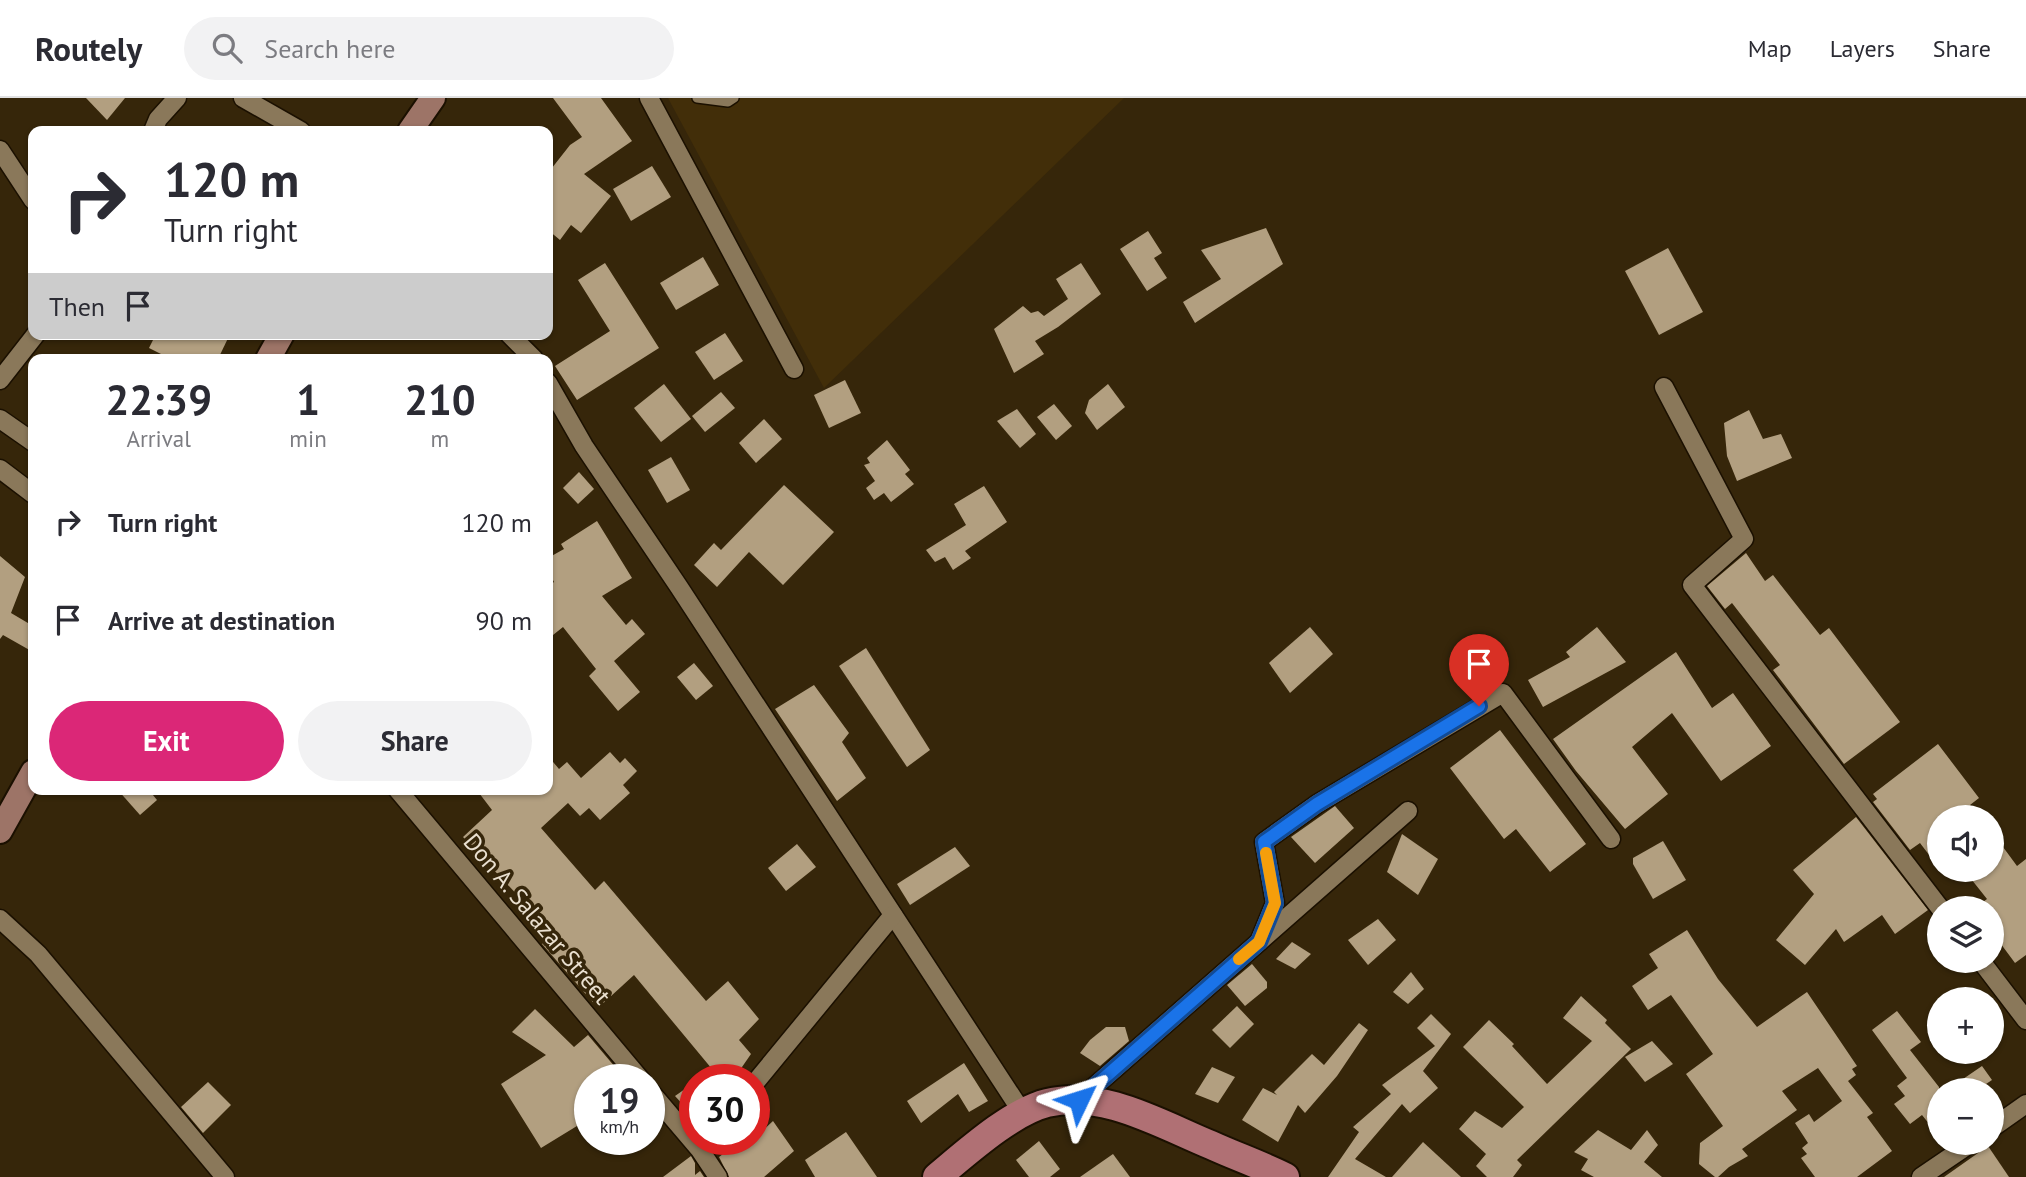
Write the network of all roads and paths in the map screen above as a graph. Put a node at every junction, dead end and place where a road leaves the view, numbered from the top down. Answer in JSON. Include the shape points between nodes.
{"nodes":[{"id":1,"x":177,"y":98,"type":"edge"},
{"id":2,"x":243,"y":98,"type":"edge"},
{"id":3,"x":433,"y":98,"type":"edge"},
{"id":4,"x":649,"y":98,"type":"edge"},
{"id":5,"x":698,"y":98,"type":"edge"},
{"id":6,"x":733,"y":98,"type":"edge"},
{"id":7,"x":155,"y":126,"type":"edge"},
{"id":8,"x":292,"y":126,"type":"edge"},
{"id":9,"x":413,"y":126,"type":"edge"},
{"id":10,"x":0,"y":150,"type":"edge"},
{"id":11,"x":28,"y":192,"type":"edge"},
{"id":12,"x":31,"y":340,"type":"edge"},
{"id":13,"x":515,"y":340,"type":"edge"},
{"id":14,"x":529,"y":354,"type":"edge"},
{"id":15,"x":794,"y":369,"type":"dead end"},
{"id":16,"x":0,"y":380,"type":"edge"},
{"id":17,"x":1664,"y":387,"type":"dead end"},
{"id":18,"x":553,"y":392,"type":"edge"},
{"id":19,"x":0,"y":419,"type":"edge"},
{"id":20,"x":28,"y":439,"type":"edge"},
{"id":21,"x":0,"y":469,"type":"edge"},
{"id":22,"x":28,"y":490,"type":"edge"},
{"id":23,"x":28,"y":781,"type":"edge"},
{"id":24,"x":402,"y":795,"type":"edge"},
{"id":25,"x":1408,"y":811,"type":"dead end"},
{"id":26,"x":0,"y":831,"type":"edge"},
{"id":27,"x":1611,"y":839,"type":"dead end"},
{"id":28,"x":1931,"y":896,"type":"edge"},
{"id":29,"x":893,"y":915,"type":"junction"},
{"id":30,"x":0,"y":919,"type":"edge"},
{"id":31,"x":1259,"y":942,"type":"junction"},
{"id":32,"x":1990,"y":973,"type":"edge"},
{"id":33,"x":2026,"y":1020,"type":"edge"},
{"id":34,"x":628,"y":1064,"type":"edge"},
{"id":35,"x":770,"y":1065,"type":"edge"},
{"id":36,"x":1079,"y":1100,"type":"junction"},
{"id":37,"x":2026,"y":1104,"type":"edge"},
{"id":38,"x":665,"y":1106,"type":"edge"},
{"id":39,"x":1021,"y":1112,"type":"junction"},
{"id":40,"x":679,"y":1119,"type":"edge"},
{"id":41,"x":2004,"y":1120,"type":"edge"},
{"id":42,"x":709,"y":1155,"type":"edge"},
{"id":43,"x":1954,"y":1155,"type":"edge"},
{"id":44,"x":225,"y":1177,"type":"edge"},
{"id":45,"x":718,"y":1177,"type":"edge"},
{"id":46,"x":937,"y":1177,"type":"edge"},
{"id":47,"x":1285,"y":1177,"type":"edge"},
{"id":48,"x":1922,"y":1177,"type":"edge"}],
"edges":[{"from":1,"to":7,"type":"street"},
{"from":2,"to":8,"type":"street"},
{"from":3,"to":9,"type":"main road"},
{"from":4,"to":15,"type":"street"},
{"from":5,"to":6,"type":"lane","via":[[728,102]]},
{"from":10,"to":11,"type":"street"},
{"from":12,"to":16,"type":"street"},
{"from":13,"to":14,"type":"street"},
{"from":17,"to":28,"type":"street","via":[[1744,539],[1692,585]]},
{"from":18,"to":29,"type":"street","via":[[584,446]]},
{"from":19,"to":20,"type":"street"},
{"from":21,"to":22,"type":"street"},
{"from":23,"to":26,"type":"main road"},
{"from":24,"to":34,"type":"street","name":"Don A. Salazar Street"},
{"from":25,"to":31,"type":"street"},
{"from":27,"to":31,"type":"street","via":[[1503,692],[1317,804],[1264,842],[1275,903]]},
{"from":29,"to":35,"type":"street"},
{"from":29,"to":39,"type":"street"},
{"from":30,"to":44,"type":"street","via":[[38,954]]},
{"from":31,"to":36,"type":"street"},
{"from":32,"to":33,"type":"street"},
{"from":36,"to":39,"type":"main road","via":[[1048,1102]]},
{"from":36,"to":47,"type":"main road","via":[[1136,1114]]},
{"from":37,"to":41,"type":"street"},
{"from":38,"to":40,"type":"street"},
{"from":39,"to":46,"type":"main road"},
{"from":42,"to":45,"type":"street"},
{"from":43,"to":48,"type":"street"}]}
